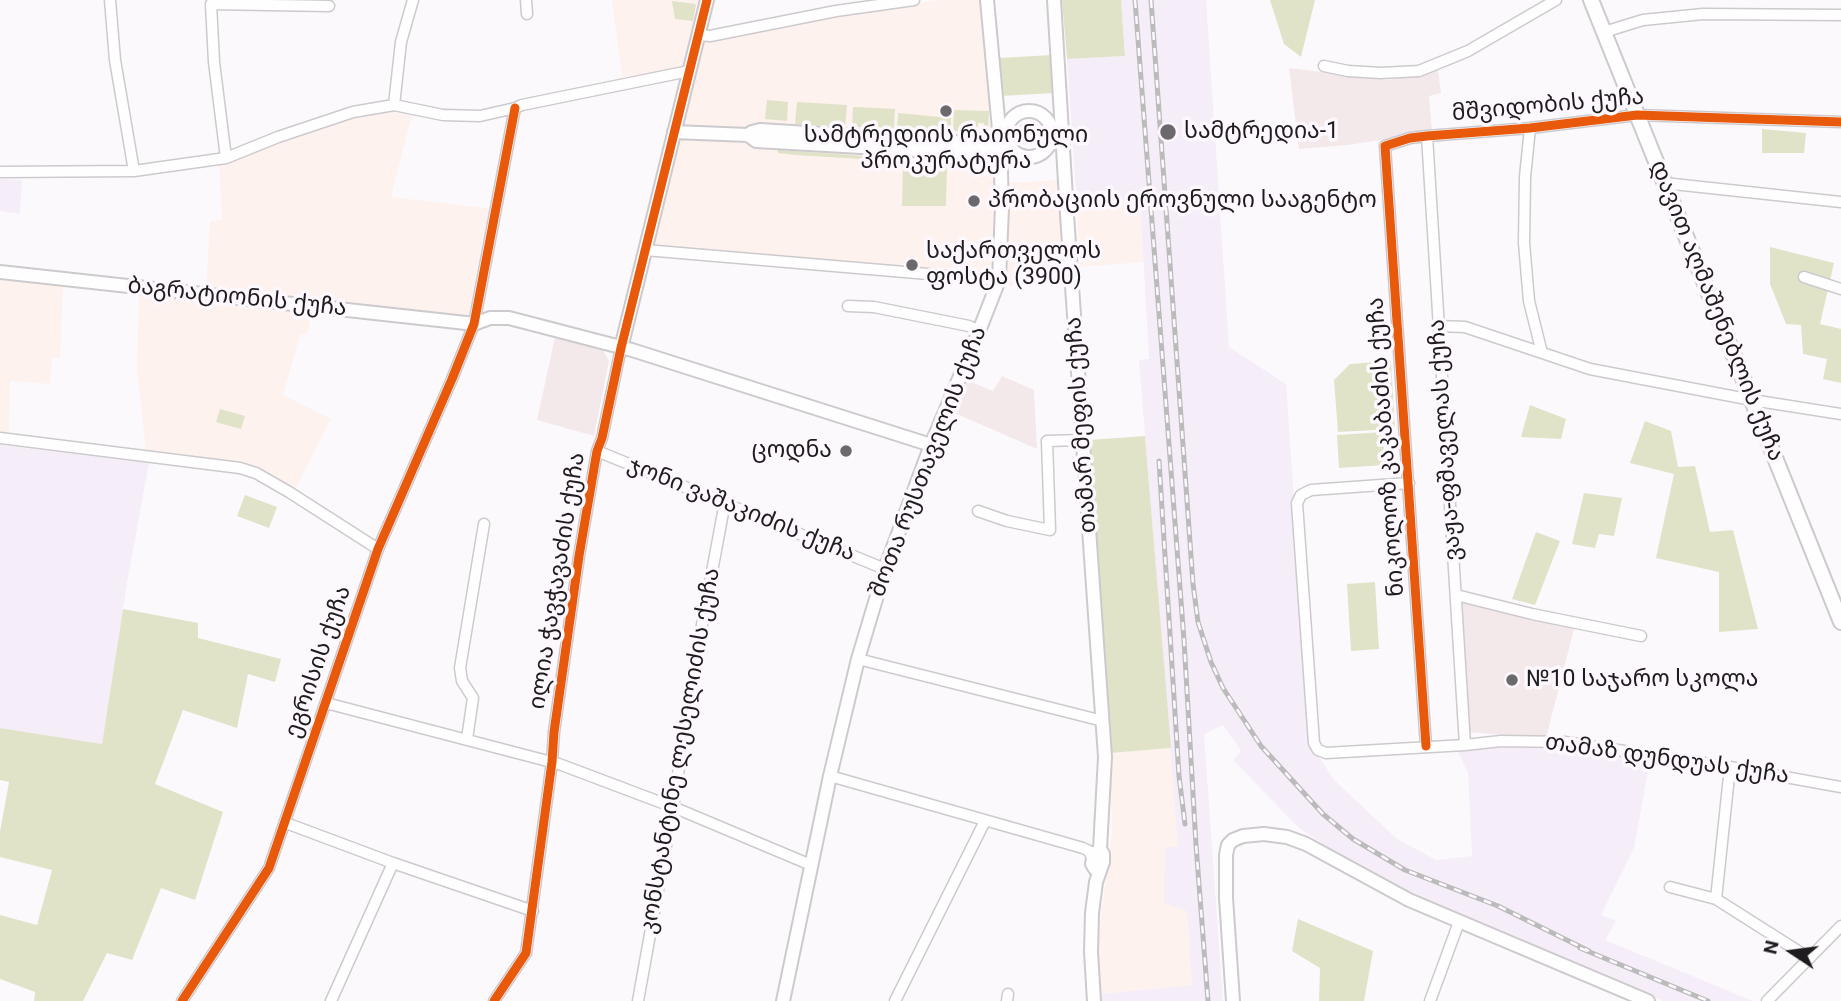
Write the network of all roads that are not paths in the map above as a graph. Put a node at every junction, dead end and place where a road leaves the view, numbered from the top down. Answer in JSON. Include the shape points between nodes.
{"nodes":[{"id":1,"x":110,"y":0,"type":"edge"},
{"id":2,"x":413,"y":0,"type":"edge"},
{"id":3,"x":526,"y":0,"type":"edge"},
{"id":4,"x":707,"y":0,"type":"edge"},
{"id":5,"x":914,"y":0,"type":"edge"},
{"id":6,"x":987,"y":0,"type":"edge"},
{"id":7,"x":1054,"y":0,"type":"edge"},
{"id":8,"x":1556,"y":0,"type":"edge"},
{"id":9,"x":1591,"y":0,"type":"edge"},
{"id":10,"x":211,"y":2,"type":"edge"},
{"id":11,"x":329,"y":6,"type":"dead end"},
{"id":12,"x":527,"y":14,"type":"dead end"},
{"id":13,"x":1841,"y":15,"type":"edge"},
{"id":14,"x":1604,"y":32,"type":"junction"},
{"id":15,"x":698,"y":35,"type":"junction"},
{"id":16,"x":1324,"y":66,"type":"dead end"},
{"id":17,"x":689,"y":71,"type":"junction"},
{"id":18,"x":394,"y":105,"type":"junction"},
{"id":19,"x":514,"y":108,"type":"junction"},
{"id":20,"x":1637,"y":115,"type":"junction"},
{"id":21,"x":1044,"y":117,"type":"junction"},
{"id":22,"x":1841,"y":122,"type":"edge"},
{"id":23,"x":1062,"y":124,"type":"junction"},
{"id":24,"x":1007,"y":127,"type":"junction"},
{"id":25,"x":1530,"y":128,"type":"junction"},
{"id":26,"x":674,"y":132,"type":"junction"},
{"id":27,"x":748,"y":135,"type":"junction"},
{"id":28,"x":1427,"y":136,"type":"junction"},
{"id":29,"x":1063,"y":138,"type":"junction"},
{"id":30,"x":1000,"y":140,"type":"junction"},
{"id":31,"x":1049,"y":145,"type":"junction"},
{"id":32,"x":1385,"y":146,"type":"joint"},
{"id":33,"x":1015,"y":152,"type":"junction"},
{"id":34,"x":1001,"y":155,"type":"junction"},
{"id":35,"x":226,"y":158,"type":"junction"},
{"id":36,"x":134,"y":171,"type":"junction"},
{"id":37,"x":0,"y":172,"type":"edge"},
{"id":38,"x":1664,"y":183,"type":"junction"},
{"id":39,"x":1841,"y":202,"type":"edge"},
{"id":40,"x":645,"y":250,"type":"junction"},
{"id":41,"x":0,"y":272,"type":"edge"},
{"id":42,"x":1804,"y":277,"type":"dead end"},
{"id":43,"x":999,"y":280,"type":"junction"},
{"id":44,"x":1841,"y":289,"type":"edge"},
{"id":45,"x":848,"y":306,"type":"dead end"},
{"id":46,"x":474,"y":324,"type":"junction"},
{"id":47,"x":1439,"y":326,"type":"junction"},
{"id":48,"x":979,"y":331,"type":"junction"},
{"id":49,"x":621,"y":348,"type":"junction"},
{"id":50,"x":1542,"y":353,"type":"junction"},
{"id":51,"x":1752,"y":400,"type":"junction"},
{"id":52,"x":1841,"y":414,"type":"edge"},
{"id":53,"x":0,"y":438,"type":"edge"},
{"id":54,"x":1082,"y":440,"type":"junction"},
{"id":55,"x":930,"y":445,"type":"junction"},
{"id":56,"x":597,"y":452,"type":"junction"},
{"id":57,"x":1409,"y":484,"type":"junction"},
{"id":58,"x":725,"y":502,"type":"junction"},
{"id":59,"x":978,"y":511,"type":"dead end"},
{"id":60,"x":484,"y":524,"type":"dead end"},
{"id":61,"x":378,"y":549,"type":"junction"},
{"id":62,"x":886,"y":569,"type":"junction"},
{"id":63,"x":1456,"y":595,"type":"junction"},
{"id":64,"x":1841,"y":622,"type":"edge"},
{"id":65,"x":1642,"y":636,"type":"dead end"},
{"id":66,"x":858,"y":659,"type":"junction"},
{"id":67,"x":326,"y":703,"type":"junction"},
{"id":68,"x":1103,"y":721,"type":"junction"},
{"id":69,"x":467,"y":739,"type":"junction"},
{"id":70,"x":1465,"y":745,"type":"junction"},
{"id":71,"x":1426,"y":746,"type":"junction"},
{"id":72,"x":1326,"y":753,"type":"joint"},
{"id":73,"x":552,"y":762,"type":"junction"},
{"id":74,"x":1730,"y":767,"type":"junction"},
{"id":75,"x":830,"y":776,"type":"junction"},
{"id":76,"x":1841,"y":787,"type":"edge"},
{"id":77,"x":673,"y":807,"type":"junction"},
{"id":78,"x":985,"y":821,"type":"junction"},
{"id":79,"x":286,"y":823,"type":"junction"},
{"id":80,"x":1096,"y":861,"type":"junction"},
{"id":81,"x":394,"y":863,"type":"junction"},
{"id":82,"x":811,"y":865,"type":"junction"},
{"id":83,"x":1670,"y":887,"type":"dead end"},
{"id":84,"x":1716,"y":899,"type":"junction"},
{"id":85,"x":533,"y":911,"type":"junction"},
{"id":86,"x":1459,"y":922,"type":"junction"},
{"id":87,"x":1841,"y":926,"type":"edge"},
{"id":88,"x":1809,"y":958,"type":"junction"},
{"id":89,"x":182,"y":1001,"type":"edge"},
{"id":90,"x":331,"y":1001,"type":"edge"},
{"id":91,"x":494,"y":1001,"type":"edge"},
{"id":92,"x":638,"y":1001,"type":"edge"},
{"id":93,"x":783,"y":1001,"type":"edge"},
{"id":94,"x":895,"y":1001,"type":"edge"},
{"id":95,"x":1094,"y":1001,"type":"edge"},
{"id":96,"x":1233,"y":1001,"type":"edge"},
{"id":97,"x":1430,"y":1001,"type":"edge"},
{"id":98,"x":1648,"y":1001,"type":"edge"},
{"id":99,"x":1767,"y":1001,"type":"edge"}],
"edges":[{"from":1,"to":36,"type":"street"},
{"from":2,"to":18,"type":"street","via":[[401,42]]},
{"from":3,"to":12,"type":"street"},
{"from":4,"to":15,"type":"street","name":"ილია ჭავჭავაძის ქუჩა"},
{"from":5,"to":15,"type":"street"},
{"from":6,"to":30,"type":"street","name":"შოთა რუსთაველის ქუჩა"},
{"from":7,"to":23,"type":"street","name":"თამარ მეფის ქუჩა"},
{"from":8,"to":16,"type":"street","via":[[1468,51],[1419,71],[1381,73]]},
{"from":9,"to":14,"type":"main road","name":"დავით აღმაშენებლის ქუჩა"},
{"from":10,"to":11,"type":"street"},
{"from":10,"to":35,"type":"street"},
{"from":13,"to":14,"type":"street","via":[[1703,14],[1643,20]]},
{"from":14,"to":20,"type":"main road","name":"დავით აღმაშენებლის ქუჩა"},
{"from":15,"to":17,"type":"street","name":"ილია ჭავჭავაძის ქუჩა"},
{"from":17,"to":19,"type":"street"},
{"from":17,"to":26,"type":"street","name":"ილია ჭავჭავაძის ქუჩა"},
{"from":18,"to":19,"type":"street","via":[[443,115],[480,116]]},
{"from":18,"to":35,"type":"street","via":[[353,112]]},
{"from":19,"to":46,"type":"street","name":"ეგრისის ქუჩა"},
{"from":20,"to":22,"type":"street","name":"მშვიდობის ქუჩა"},
{"from":20,"to":25,"type":"street","name":"მშვიდობის ქუჩა"},
{"from":20,"to":38,"type":"main road","name":"დავით აღმაშენებლის ქუჩა"},
{"from":21,"to":23,"type":"street"},
{"from":21,"to":24,"type":"street","via":[[1023,112]]},
{"from":21,"to":31,"type":"street","via":[[1051,127]]},
{"from":23,"to":29,"type":"street","name":"თამარ მეფის ქუჩა"},
{"from":24,"to":30,"type":"street"},
{"from":24,"to":33,"type":"street","via":[[1008,143]]},
{"from":25,"to":28,"type":"street","name":"მშვიდობის ქუჩა"},
{"from":25,"to":50,"type":"street","via":[[1524,243],[1529,301]]},
{"from":26,"to":27,"type":"street"},
{"from":26,"to":40,"type":"street","name":"ილია ჭავჭავაძის ქუჩა"},
{"from":27,"to":30,"type":"street","via":[[760,130],[983,145]]},
{"from":27,"to":34,"type":"street","via":[[758,141]]},
{"from":28,"to":32,"type":"street","name":"მშვიდობის ქუჩა"},
{"from":28,"to":47,"type":"street","name":"ვაჟა-ფშაველას ქუჩა"},
{"from":29,"to":31,"type":"street"},
{"from":29,"to":54,"type":"street","name":"თამარ მეფის ქუჩა"},
{"from":30,"to":34,"type":"street","name":"შოთა რუსთაველის ქუჩა"},
{"from":31,"to":33,"type":"street","via":[[1031,156]]},
{"from":32,"to":57,"type":"street","name":"ნიკოლოზ კაკაბაძის ქუჩა"},
{"from":33,"to":34,"type":"street"},
{"from":34,"to":43,"type":"street","name":"შოთა რუსთაველის ქუჩა"},
{"from":35,"to":36,"type":"street"},
{"from":36,"to":37,"type":"street"},
{"from":38,"to":39,"type":"street"},
{"from":38,"to":51,"type":"main road","name":"დავით აღმაშენებლის ქუჩა"},
{"from":40,"to":43,"type":"street"},
{"from":40,"to":49,"type":"street","name":"ილია ჭავჭავაძის ქუჩა"},
{"from":41,"to":46,"type":"street","name":"ბაგრატიონის ქუჩა"},
{"from":42,"to":44,"type":"street"},
{"from":43,"to":48,"type":"street","name":"შოთა რუსთაველის ქუჩა"},
{"from":45,"to":48,"type":"street","via":[[874,307]]},
{"from":46,"to":49,"type":"street","name":"ბაგრატიონის ქუჩა","via":[[509,318]]},
{"from":46,"to":61,"type":"street","name":"ეგრისის ქუჩა"},
{"from":47,"to":50,"type":"street","via":[[1465,327]]},
{"from":47,"to":63,"type":"street","name":"ვაჟა-ფშაველას ქუჩა"},
{"from":48,"to":55,"type":"street","name":"შოთა რუსთაველის ქუჩა"},
{"from":49,"to":55,"type":"street","name":"ბაგრატიონის ქუჩა"},
{"from":49,"to":56,"type":"street","name":"ილია ჭავჭავაძის ქუჩა"},
{"from":50,"to":51,"type":"street","via":[[1590,369]]},
{"from":51,"to":52,"type":"street"},
{"from":51,"to":64,"type":"main road","name":"დავით აღმაშენებლის ქუჩა"},
{"from":53,"to":61,"type":"street","via":[[240,468],[289,492]]},
{"from":54,"to":59,"type":"street","via":[[1047,440],[1050,530]]},
{"from":54,"to":68,"type":"street","name":"თამარ მეფის ქუჩა"},
{"from":55,"to":62,"type":"street","name":"შოთა რუსთაველის ქუჩა"},
{"from":56,"to":58,"type":"street","name":"ჯონი ვაშაკიძის ქუჩა"},
{"from":56,"to":73,"type":"street","name":"ილია ჭავჭავაძის ქუჩა"},
{"from":57,"to":71,"type":"street","name":"ნიკოლოზ კაკაბაძის ქუჩა"},
{"from":57,"to":72,"type":"street","name":"ნიკოლოზ კაკაბაძის ქუჩა","via":[[1311,489],[1297,503],[1314,743]]},
{"from":58,"to":62,"type":"street","name":"ჯონი ვაშაკიძის ქუჩა"},
{"from":58,"to":77,"type":"street","name":"კონსტანტინე ლესელიძის ქუჩა"},
{"from":60,"to":69,"type":"street","via":[[460,668],[473,698]]},
{"from":61,"to":67,"type":"street","name":"ეგრისის ქუჩა"},
{"from":62,"to":66,"type":"street","name":"შოთა რუსთაველის ქუჩა"},
{"from":63,"to":65,"type":"street"},
{"from":63,"to":70,"type":"street","name":"ვაჟა-ფშაველას ქუჩა"},
{"from":66,"to":68,"type":"street"},
{"from":66,"to":75,"type":"street","name":"შოთა რუსთაველის ქუჩა"},
{"from":67,"to":69,"type":"street"},
{"from":67,"to":79,"type":"street","name":"ეგრისის ქუჩა"},
{"from":68,"to":80,"type":"street","name":"თამარ მეფის ქუჩა","via":[[1105,757]]},
{"from":69,"to":73,"type":"street"},
{"from":70,"to":71,"type":"street","name":"თამაზ დუნდუას ქუჩა"},
{"from":70,"to":74,"type":"street","name":"თამაზ დუნდუას ქუჩა","via":[[1501,740],[1564,742]]},
{"from":71,"to":72,"type":"street","name":"თამაზ დუნდუას ქუჩა"},
{"from":73,"to":77,"type":"street"},
{"from":73,"to":85,"type":"street","name":"ილია ჭავჭავაძის ქუჩა"},
{"from":74,"to":76,"type":"street","name":"თამაზ დუნდუას ქუჩა"},
{"from":74,"to":84,"type":"street"},
{"from":75,"to":78,"type":"street"},
{"from":75,"to":82,"type":"street","name":"შოთა რუსთაველის ქუჩა"},
{"from":77,"to":82,"type":"street"},
{"from":77,"to":92,"type":"street","name":"კონსტანტინე ლესელიძის ქუჩა"},
{"from":78,"to":80,"type":"street","via":[[1083,848]]},
{"from":78,"to":94,"type":"street"},
{"from":79,"to":81,"type":"street"},
{"from":79,"to":89,"type":"street","name":"ეგრისის ქუჩა","via":[[269,868]]},
{"from":80,"to":95,"type":"street","name":"თამარ მეფის ქუჩა","via":[[1091,946]]},
{"from":81,"to":85,"type":"street"},
{"from":81,"to":90,"type":"street"},
{"from":82,"to":93,"type":"street","name":"შოთა რუსთაველის ქუჩა"},
{"from":83,"to":84,"type":"street"},
{"from":84,"to":88,"type":"street"},
{"from":85,"to":91,"type":"street","name":"ილია ჭავჭავაძის ქუჩა","via":[[526,953]]},
{"from":86,"to":96,"type":"street","via":[[1306,844],[1264,834],[1242,836],[1228,845],[1226,855]]},
{"from":86,"to":97,"type":"street"},
{"from":86,"to":98,"type":"street"},
{"from":87,"to":88,"type":"street"},
{"from":88,"to":99,"type":"street"}]}
